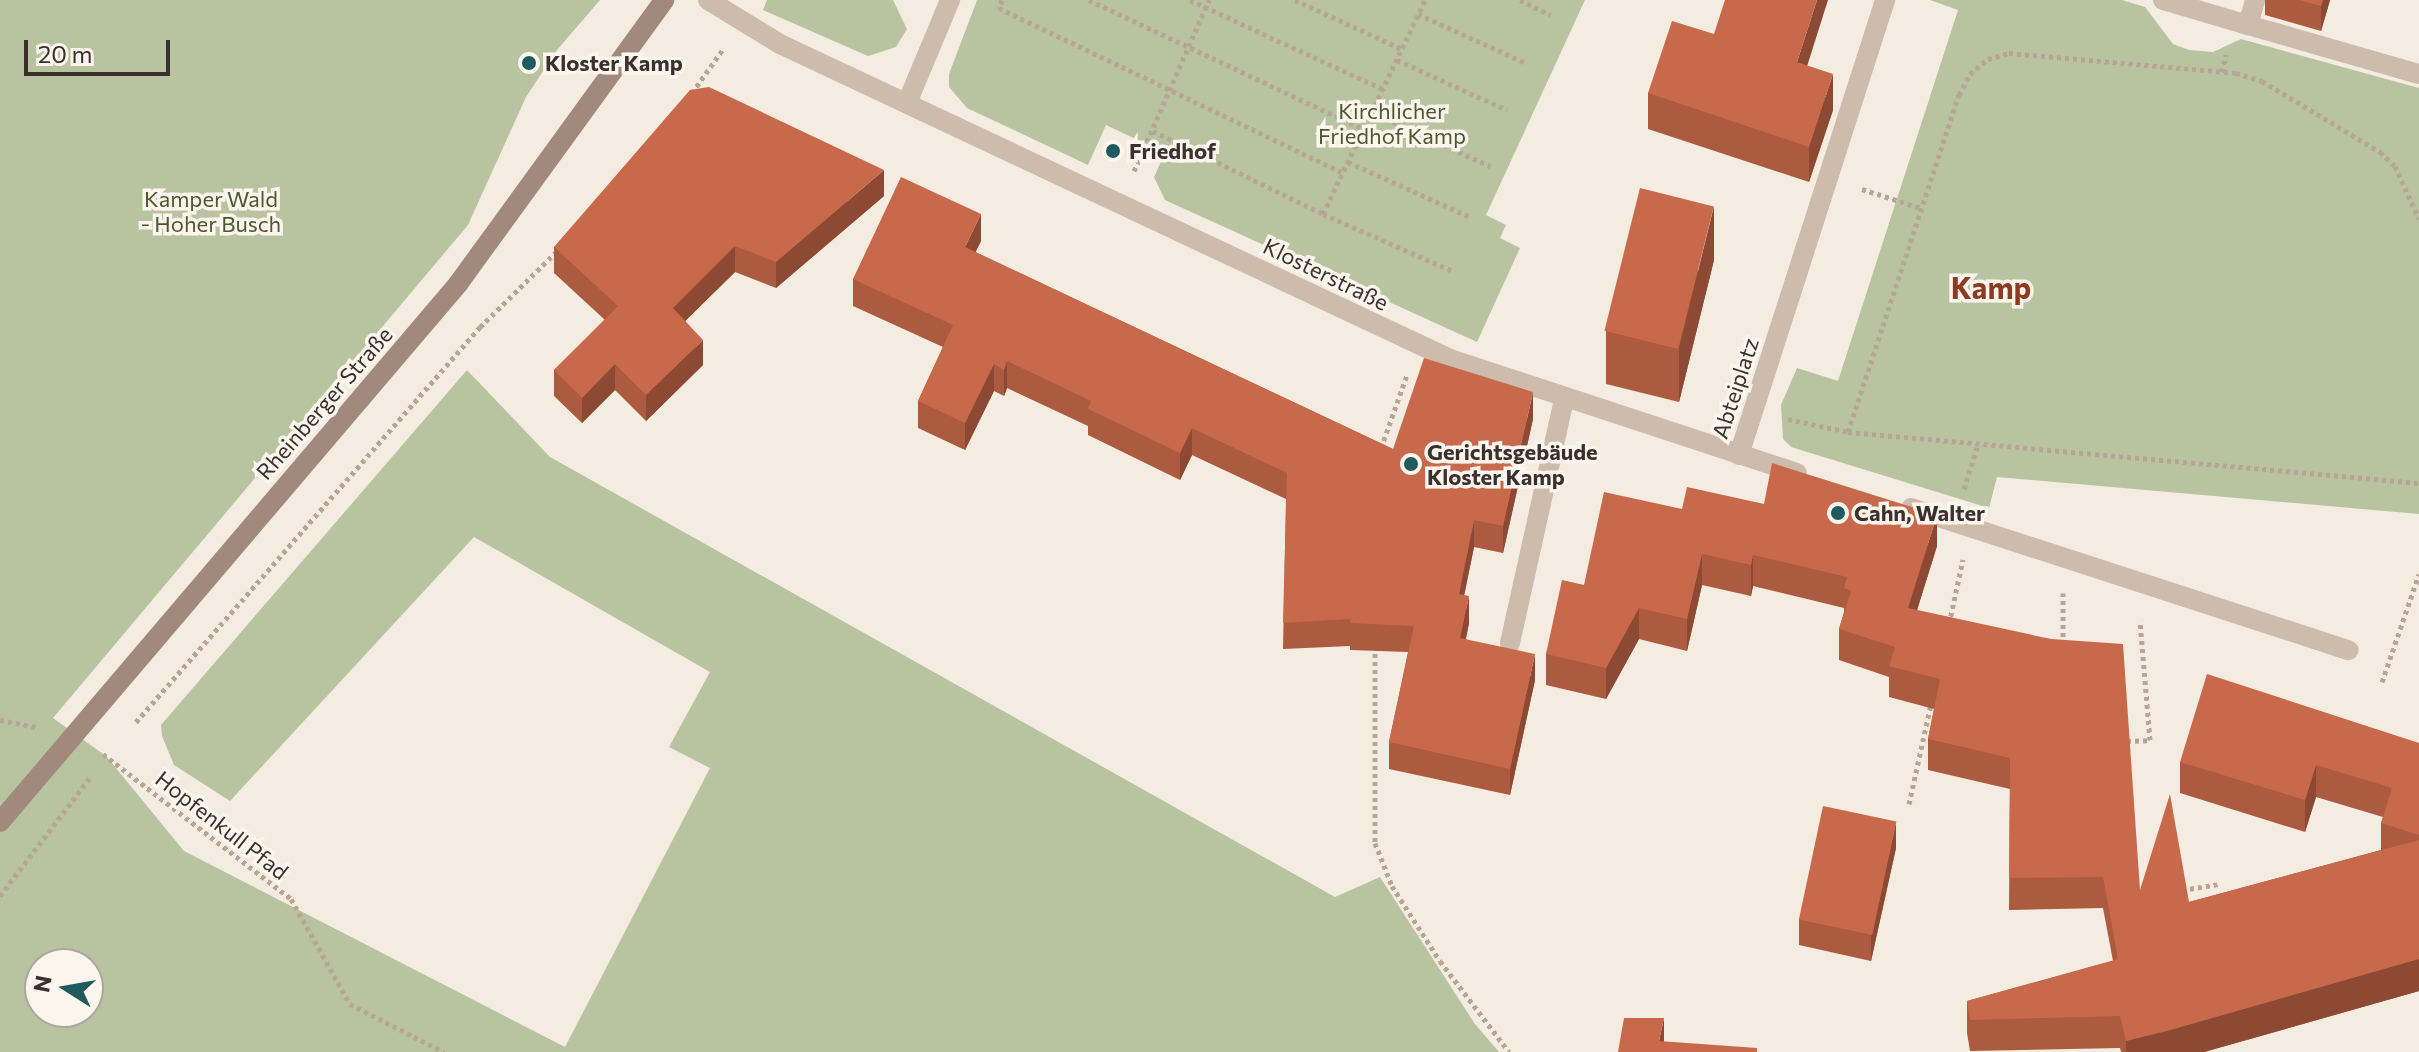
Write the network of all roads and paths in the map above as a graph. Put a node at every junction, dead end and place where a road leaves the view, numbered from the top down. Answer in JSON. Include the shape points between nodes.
{"nodes":[{"id":1,"x":664,"y":0,"type":"edge"},
{"id":2,"x":708,"y":0,"type":"edge"},
{"id":3,"x":950,"y":0,"type":"edge"},
{"id":4,"x":1002,"y":0,"type":"edge"},
{"id":5,"x":1089,"y":0,"type":"edge"},
{"id":6,"x":1190,"y":0,"type":"edge"},
{"id":7,"x":1209,"y":0,"type":"edge"},
{"id":8,"x":1295,"y":0,"type":"edge"},
{"id":9,"x":1520,"y":0,"type":"edge"},
{"id":10,"x":1885,"y":0,"type":"edge"},
{"id":11,"x":2163,"y":0,"type":"edge"},
{"id":12,"x":2255,"y":0,"type":"edge"},
{"id":13,"x":1423,"y":1,"type":"edge"},
{"id":14,"x":1206,"y":7,"type":"junction"},
{"id":15,"x":1418,"y":14,"type":"junction"},
{"id":16,"x":1551,"y":15,"type":"dead end"},
{"id":17,"x":741,"y":20,"type":"junction"},
{"id":18,"x":2248,"y":25,"type":"junction"},
{"id":19,"x":1188,"y":49,"type":"junction"},
{"id":20,"x":1402,"y":49,"type":"junction"},
{"id":21,"x":1397,"y":60,"type":"junction"},
{"id":22,"x":1526,"y":63,"type":"dead end"},
{"id":23,"x":2419,"y":74,"type":"edge"},
{"id":24,"x":1383,"y":89,"type":"junction"},
{"id":25,"x":1170,"y":90,"type":"junction"},
{"id":26,"x":688,"y":98,"type":"edge"},
{"id":27,"x":907,"y":103,"type":"junction"},
{"id":28,"x":1507,"y":110,"type":"dead end"},
{"id":29,"x":1371,"y":112,"type":"junction"},
{"id":30,"x":1363,"y":129,"type":"junction"},
{"id":31,"x":1153,"y":131,"type":"junction"},
{"id":32,"x":1348,"y":162,"type":"junction"},
{"id":33,"x":1490,"y":166,"type":"dead end"},
{"id":34,"x":1342,"y":172,"type":"junction"},
{"id":35,"x":1828,"y":177,"type":"junction"},
{"id":36,"x":1120,"y":202,"type":"junction"},
{"id":37,"x":1921,"y":208,"type":"junction"},
{"id":38,"x":1323,"y":214,"type":"junction"},
{"id":39,"x":1468,"y":216,"type":"dead end"},
{"id":40,"x":2419,"y":219,"type":"edge"},
{"id":41,"x":566,"y":242,"type":"edge"},
{"id":42,"x":1455,"y":272,"type":"dead end"},
{"id":43,"x":1417,"y":345,"type":"junction"},
{"id":44,"x":1564,"y":399,"type":"junction"},
{"id":45,"x":1754,"y":408,"type":"junction"},
{"id":46,"x":1848,"y":432,"type":"junction"},
{"id":47,"x":1978,"y":444,"type":"junction"},
{"id":48,"x":1739,"y":455,"type":"junction"},
{"id":49,"x":1378,"y":458,"type":"edge"},
{"id":50,"x":1825,"y":481,"type":"edge"},
{"id":51,"x":2419,"y":483,"type":"edge"},
{"id":52,"x":1897,"y":504,"type":"edge"},
{"id":53,"x":1962,"y":524,"type":"junction"},
{"id":54,"x":2062,"y":557,"type":"junction"},
{"id":55,"x":2419,"y":574,"type":"edge"},
{"id":56,"x":2136,"y":579,"type":"junction"},
{"id":57,"x":1375,"y":634,"type":"edge"},
{"id":58,"x":1946,"y":634,"type":"edge"},
{"id":59,"x":1510,"y":643,"type":"dead end"},
{"id":60,"x":2063,"y":650,"type":"edge"},
{"id":61,"x":2349,"y":650,"type":"dead end"},
{"id":62,"x":2382,"y":682,"type":"dead end"},
{"id":63,"x":1933,"y":696,"type":"edge"},
{"id":64,"x":128,"y":732,"type":"dead end"},
{"id":65,"x":2127,"y":741,"type":"edge"},
{"id":66,"x":117,"y":744,"type":"dead end"},
{"id":67,"x":106,"y":756,"type":"junction"},
{"id":68,"x":1909,"y":804,"type":"dead end"},
{"id":69,"x":0,"y":822,"type":"edge"},
{"id":70,"x":2221,"y":884,"type":"dead end"},
{"id":71,"x":2181,"y":890,"type":"edge"},
{"id":72,"x":0,"y":896,"type":"edge"},
{"id":73,"x":444,"y":1052,"type":"edge"},
{"id":74,"x":1509,"y":1052,"type":"edge"}],
"edges":[{"from":1,"to":69,"type":"main road","name":"Rheinberger Straße","via":[[458,284]]},
{"from":2,"to":17,"type":"street","name":"Klosterstraße"},
{"from":3,"to":27,"type":"street"},
{"from":4,"to":25,"type":"path","via":[[999,8]]},
{"from":5,"to":19,"type":"path"},
{"from":6,"to":14,"type":"path"},
{"from":7,"to":14,"type":"path"},
{"from":8,"to":20,"type":"path"},
{"from":9,"to":16,"type":"path"},
{"from":10,"to":35,"type":"street","name":"Abteiplatz"},
{"from":11,"to":18,"type":"street"},
{"from":12,"to":18,"type":"street"},
{"from":13,"to":15,"type":"path"},
{"from":14,"to":19,"type":"path"},
{"from":14,"to":24,"type":"path"},
{"from":15,"to":20,"type":"path"},
{"from":15,"to":22,"type":"path"},
{"from":17,"to":26,"type":"path"},
{"from":17,"to":27,"type":"street","name":"Klosterstraße","via":[[780,44]]},
{"from":18,"to":23,"type":"street"},
{"from":19,"to":25,"type":"path"},
{"from":19,"to":30,"type":"path"},
{"from":20,"to":21,"type":"path"},
{"from":21,"to":24,"type":"path"},
{"from":21,"to":28,"type":"path"},
{"from":24,"to":29,"type":"path"},
{"from":25,"to":31,"type":"path"},
{"from":25,"to":34,"type":"path"},
{"from":27,"to":36,"type":"street","name":"Klosterstraße"},
{"from":29,"to":30,"type":"path"},
{"from":29,"to":33,"type":"path"},
{"from":30,"to":32,"type":"path"},
{"from":31,"to":36,"type":"path"},
{"from":31,"to":38,"type":"path"},
{"from":32,"to":34,"type":"path"},
{"from":32,"to":39,"type":"path"},
{"from":34,"to":38,"type":"path"},
{"from":35,"to":37,"type":"path"},
{"from":35,"to":45,"type":"street","name":"Abteiplatz"},
{"from":36,"to":43,"type":"street","name":"Klosterstraße"},
{"from":37,"to":40,"type":"path","via":[[1970,74],[1988,59],[2009,53],[2236,73],[2262,81],[2380,152],[2395,166]]},
{"from":37,"to":46,"type":"path"},
{"from":38,"to":42,"type":"path"},
{"from":41,"to":64,"type":"path","via":[[480,327]]},
{"from":43,"to":44,"type":"street","name":"Klosterstraße"},
{"from":43,"to":49,"type":"path"},
{"from":44,"to":48,"type":"street","name":"Klosterstraße"},
{"from":44,"to":59,"type":"street"},
{"from":45,"to":46,"type":"path"},
{"from":45,"to":48,"type":"street","name":"Abteiplatz"},
{"from":46,"to":47,"type":"path"},
{"from":47,"to":51,"type":"path"},
{"from":47,"to":53,"type":"path"},
{"from":48,"to":50,"type":"street","name":"Abteiplatz"},
{"from":52,"to":53,"type":"street"},
{"from":53,"to":54,"type":"street"},
{"from":53,"to":58,"type":"path"},
{"from":54,"to":56,"type":"street"},
{"from":54,"to":60,"type":"path"},
{"from":55,"to":62,"type":"path"},
{"from":56,"to":61,"type":"street"},
{"from":56,"to":65,"type":"path","via":[[2150,740]]},
{"from":57,"to":74,"type":"path","via":[[1375,843],[1392,886],[1440,961]]},
{"from":63,"to":68,"type":"path"},
{"from":66,"to":67,"type":"path"},
{"from":67,"to":72,"type":"path"},
{"from":67,"to":73,"type":"path","name":"Hopfenkull Pfad","via":[[291,899],[350,1004]]},
{"from":70,"to":71,"type":"path"}]}
